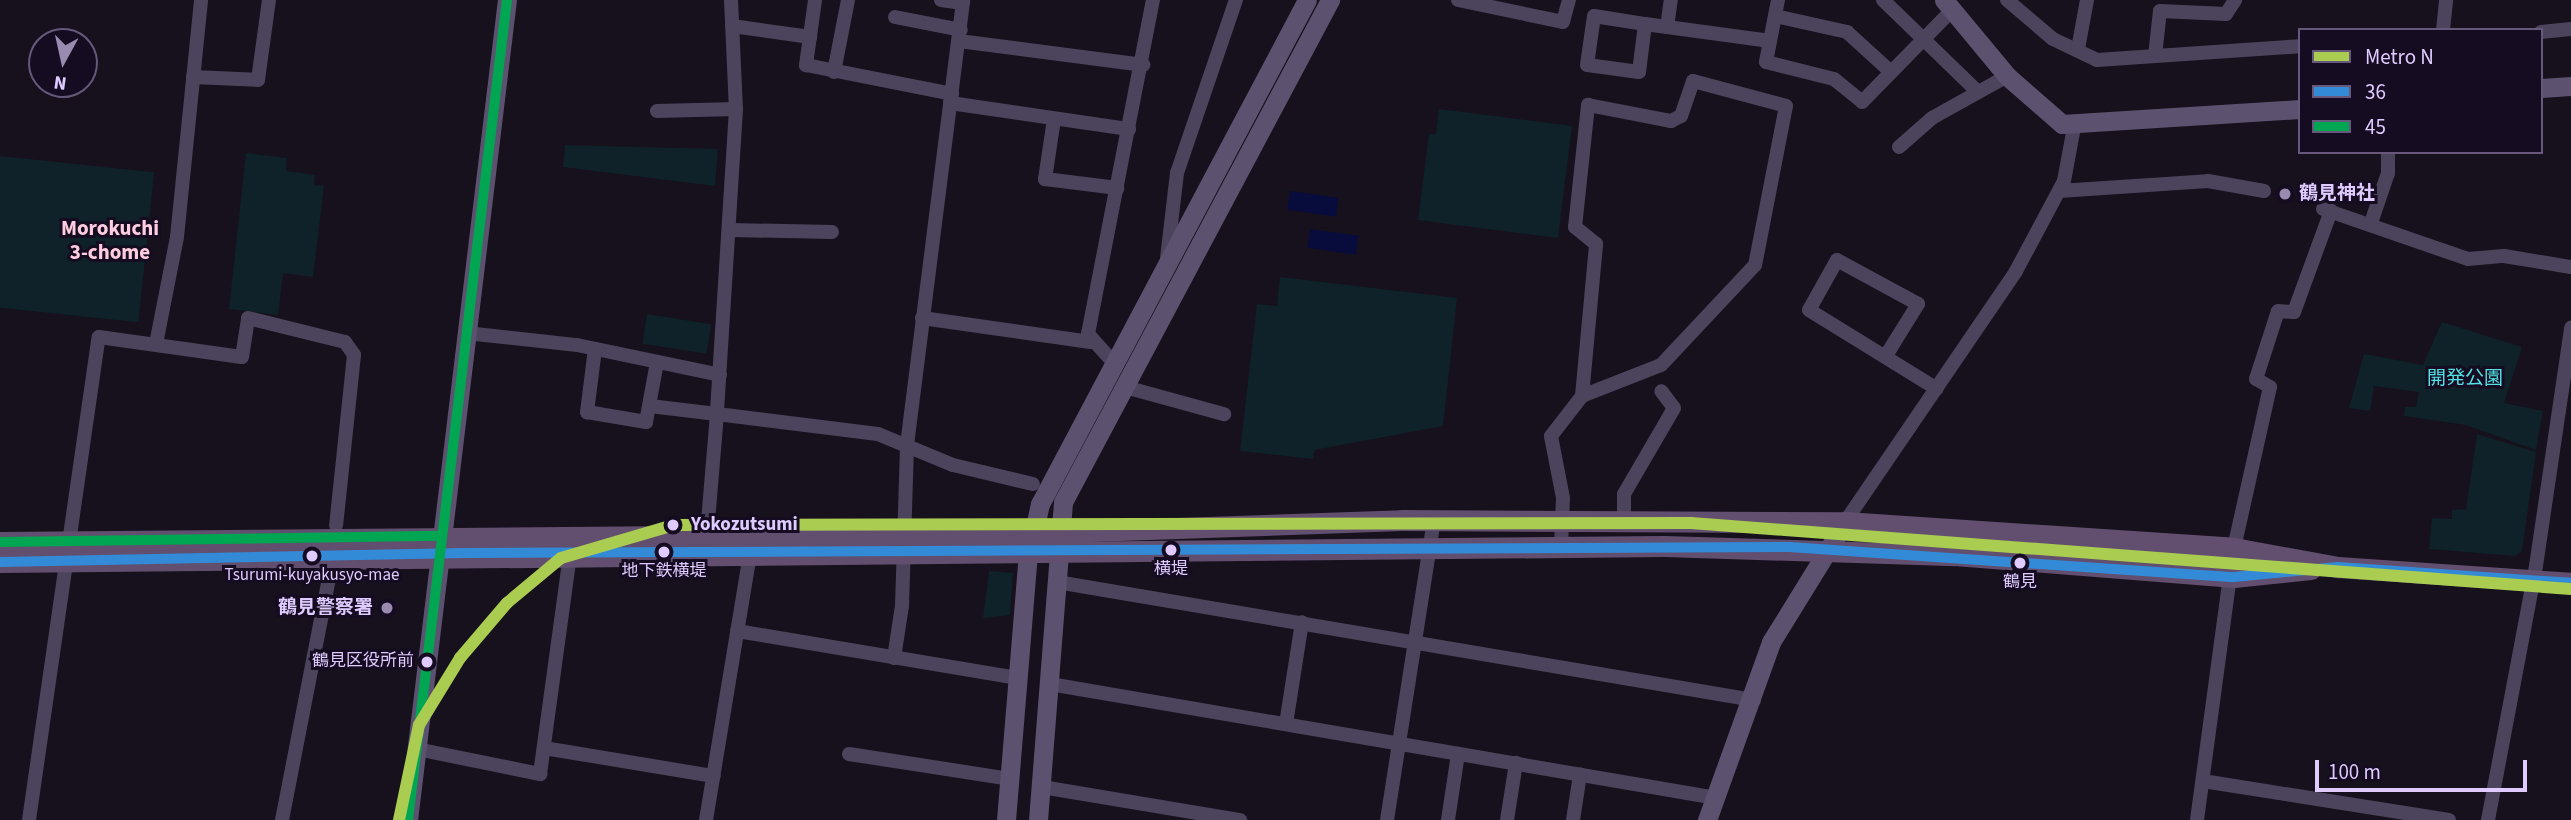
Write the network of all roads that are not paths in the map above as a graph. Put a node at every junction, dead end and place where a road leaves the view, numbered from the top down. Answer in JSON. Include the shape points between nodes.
{"nodes":[{"id":1,"x":201,"y":0,"type":"edge"},
{"id":2,"x":269,"y":0,"type":"edge"},
{"id":3,"x":506,"y":0,"type":"edge"},
{"id":4,"x":731,"y":0,"type":"edge"},
{"id":5,"x":815,"y":0,"type":"edge"},
{"id":6,"x":848,"y":0,"type":"edge"},
{"id":7,"x":941,"y":0,"type":"edge"},
{"id":8,"x":1153,"y":0,"type":"edge"},
{"id":9,"x":1236,"y":0,"type":"edge"},
{"id":10,"x":1307,"y":0,"type":"edge"},
{"id":11,"x":1330,"y":0,"type":"edge"},
{"id":12,"x":1458,"y":0,"type":"edge"},
{"id":13,"x":1569,"y":0,"type":"edge"},
{"id":14,"x":1671,"y":0,"type":"edge"},
{"id":15,"x":1778,"y":0,"type":"edge"},
{"id":16,"x":1883,"y":0,"type":"edge"},
{"id":17,"x":2007,"y":0,"type":"edge"},
{"id":18,"x":2087,"y":0,"type":"edge"},
{"id":19,"x":2235,"y":0,"type":"edge"},
{"id":20,"x":2446,"y":0,"type":"edge"},
{"id":21,"x":963,"y":2,"type":"edge"},
{"id":22,"x":1948,"y":5,"type":"edge"},
{"id":23,"x":1775,"y":16,"type":"junction"},
{"id":24,"x":895,"y":18,"type":"dead end"},
{"id":25,"x":1645,"y":24,"type":"junction"},
{"id":26,"x":732,"y":26,"type":"junction"},
{"id":27,"x":1667,"y":27,"type":"junction"},
{"id":28,"x":2443,"y":28,"type":"edge"},
{"id":29,"x":2571,"y":29,"type":"edge"},
{"id":30,"x":2543,"y":32,"type":"edge"},
{"id":31,"x":960,"y":35,"type":"junction"},
{"id":32,"x":810,"y":37,"type":"junction"},
{"id":33,"x":1923,"y":38,"type":"junction"},
{"id":34,"x":1770,"y":41,"type":"junction"},
{"id":35,"x":2298,"y":46,"type":"edge"},
{"id":36,"x":2078,"y":50,"type":"junction"},
{"id":37,"x":2155,"y":56,"type":"junction"},
{"id":38,"x":1143,"y":65,"type":"junction"},
{"id":39,"x":834,"y":72,"type":"junction"},
{"id":40,"x":1891,"y":72,"type":"junction"},
{"id":41,"x":2007,"y":76,"type":"junction"},
{"id":42,"x":193,"y":77,"type":"junction"},
{"id":43,"x":2571,"y":86,"type":"edge"},
{"id":44,"x":2543,"y":88,"type":"edge"},
{"id":45,"x":1978,"y":92,"type":"junction"},
{"id":46,"x":951,"y":99,"type":"junction"},
{"id":47,"x":2298,"y":108,"type":"edge"},
{"id":48,"x":736,"y":110,"type":"junction"},
{"id":49,"x":657,"y":111,"type":"dead end"},
{"id":50,"x":1054,"y":119,"type":"junction"},
{"id":51,"x":2074,"y":127,"type":"junction"},
{"id":52,"x":1129,"y":129,"type":"junction"},
{"id":53,"x":1899,"y":147,"type":"dead end"},
{"id":54,"x":2388,"y":154,"type":"edge"},
{"id":55,"x":1117,"y":188,"type":"junction"},
{"id":56,"x":2059,"y":191,"type":"junction"},
{"id":57,"x":2264,"y":191,"type":"dead end"},
{"id":58,"x":2371,"y":223,"type":"junction"},
{"id":59,"x":731,"y":230,"type":"junction"},
{"id":60,"x":832,"y":232,"type":"dead end"},
{"id":61,"x":1167,"y":262,"type":"junction"},
{"id":62,"x":2571,"y":267,"type":"edge"},
{"id":63,"x":922,"y":318,"type":"junction"},
{"id":64,"x":2571,"y":328,"type":"edge"},
{"id":65,"x":466,"y":334,"type":"junction"},
{"id":66,"x":1090,"y":342,"type":"junction"},
{"id":67,"x":156,"y":344,"type":"junction"},
{"id":68,"x":595,"y":349,"type":"junction"},
{"id":69,"x":1887,"y":354,"type":"junction"},
{"id":70,"x":657,"y":362,"type":"junction"},
{"id":71,"x":1114,"y":363,"type":"junction"},
{"id":72,"x":720,"y":375,"type":"junction"},
{"id":73,"x":1937,"y":389,"type":"junction"},
{"id":74,"x":1661,"y":391,"type":"dead end"},
{"id":75,"x":1099,"y":393,"type":"junction"},
{"id":76,"x":1121,"y":394,"type":"junction"},
{"id":77,"x":1582,"y":396,"type":"junction"},
{"id":78,"x":650,"y":406,"type":"junction"},
{"id":79,"x":717,"y":414,"type":"junction"},
{"id":80,"x":1224,"y":414,"type":"dead end"},
{"id":81,"x":907,"y":445,"type":"junction"},
{"id":82,"x":1033,"y":484,"type":"dead end"},
{"id":83,"x":1433,"y":520,"type":"junction"},
{"id":84,"x":1562,"y":520,"type":"junction"},
{"id":85,"x":1624,"y":520,"type":"junction"},
{"id":86,"x":1845,"y":522,"type":"junction"},
{"id":87,"x":337,"y":525,"type":"dead end"},
{"id":88,"x":708,"y":534,"type":"junction"},
{"id":89,"x":1060,"y":540,"type":"junction"},
{"id":90,"x":900,"y":541,"type":"junction"},
{"id":91,"x":1031,"y":541,"type":"junction"},
{"id":92,"x":0,"y":542,"type":"edge"},
{"id":93,"x":751,"y":543,"type":"junction"},
{"id":94,"x":441,"y":545,"type":"junction"},
{"id":95,"x":1561,"y":546,"type":"junction"},
{"id":96,"x":1433,"y":547,"type":"junction"},
{"id":97,"x":2234,"y":548,"type":"junction"},
{"id":98,"x":1827,"y":549,"type":"junction"},
{"id":99,"x":69,"y":551,"type":"junction"},
{"id":100,"x":570,"y":555,"type":"junction"},
{"id":101,"x":332,"y":557,"type":"junction"},
{"id":102,"x":0,"y":562,"type":"edge"},
{"id":103,"x":2338,"y":567,"type":"junction"},
{"id":104,"x":2234,"y":576,"type":"junction"},
{"id":105,"x":2533,"y":580,"type":"junction"},
{"id":106,"x":1057,"y":582,"type":"junction"},
{"id":107,"x":2571,"y":583,"type":"edge"},
{"id":108,"x":1301,"y":622,"type":"junction"},
{"id":109,"x":737,"y":631,"type":"junction"},
{"id":110,"x":1415,"y":642,"type":"junction"},
{"id":111,"x":894,"y":658,"type":"junction"},
{"id":112,"x":1018,"y":678,"type":"junction"},
{"id":113,"x":1050,"y":684,"type":"junction"},
{"id":114,"x":1754,"y":699,"type":"junction"},
{"id":115,"x":1286,"y":724,"type":"junction"},
{"id":116,"x":1399,"y":743,"type":"junction"},
{"id":117,"x":544,"y":748,"type":"junction"},
{"id":118,"x":417,"y":749,"type":"junction"},
{"id":119,"x":849,"y":754,"type":"dead end"},
{"id":120,"x":1458,"y":754,"type":"junction"},
{"id":121,"x":1516,"y":764,"type":"junction"},
{"id":122,"x":1580,"y":775,"type":"junction"},
{"id":123,"x":714,"y":776,"type":"junction"},
{"id":124,"x":1011,"y":779,"type":"junction"},
{"id":125,"x":2203,"y":781,"type":"junction"},
{"id":126,"x":1042,"y":787,"type":"junction"},
{"id":127,"x":1716,"y":798,"type":"junction"},
{"id":128,"x":29,"y":820,"type":"edge"},
{"id":129,"x":282,"y":820,"type":"edge"},
{"id":130,"x":408,"y":820,"type":"edge"},
{"id":131,"x":706,"y":820,"type":"edge"},
{"id":132,"x":1006,"y":820,"type":"edge"},
{"id":133,"x":1038,"y":820,"type":"edge"},
{"id":134,"x":1240,"y":820,"type":"edge"},
{"id":135,"x":1387,"y":820,"type":"edge"},
{"id":136,"x":1448,"y":820,"type":"edge"},
{"id":137,"x":1507,"y":820,"type":"edge"},
{"id":138,"x":1573,"y":820,"type":"edge"},
{"id":139,"x":1707,"y":820,"type":"edge"},
{"id":140,"x":2197,"y":820,"type":"edge"},
{"id":141,"x":2449,"y":820,"type":"edge"},
{"id":142,"x":2488,"y":820,"type":"edge"}],
"edges":[{"from":1,"to":42,"type":"street"},
{"from":2,"to":42,"type":"street","via":[[258,80]]},
{"from":3,"to":65,"type":"street"},
{"from":4,"to":26,"type":"street"},
{"from":5,"to":32,"type":"street"},
{"from":6,"to":39,"type":"street"},
{"from":7,"to":21,"type":"street"},
{"from":8,"to":38,"type":"street"},
{"from":9,"to":61,"type":"street","via":[[1177,173]]},
{"from":10,"to":61,"type":"street"},
{"from":11,"to":76,"type":"street"},
{"from":12,"to":13,"type":"street","via":[[1563,22]]},
{"from":14,"to":27,"type":"street"},
{"from":15,"to":23,"type":"street"},
{"from":16,"to":33,"type":"street"},
{"from":17,"to":36,"type":"street","via":[[2053,39]]},
{"from":18,"to":36,"type":"street"},
{"from":19,"to":37,"type":"street","via":[[2226,14],[2160,11]]},
{"from":20,"to":28,"type":"street"},
{"from":21,"to":31,"type":"street"},
{"from":22,"to":33,"type":"street"},
{"from":22,"to":41,"type":"street"},
{"from":23,"to":34,"type":"street"},
{"from":23,"to":40,"type":"street","via":[[1847,32]]},
{"from":24,"to":31,"type":"street"},
{"from":25,"to":25,"type":"street","via":[[1594,16],[1587,65],[1639,72]]},
{"from":25,"to":27,"type":"street"},
{"from":26,"to":32,"type":"street"},
{"from":26,"to":48,"type":"street"},
{"from":27,"to":34,"type":"street"},
{"from":29,"to":30,"type":"street"},
{"from":31,"to":38,"type":"street"},
{"from":31,"to":46,"type":"street"},
{"from":32,"to":39,"type":"street","via":[[806,65]]},
{"from":33,"to":40,"type":"street"},
{"from":33,"to":45,"type":"street"},
{"from":34,"to":40,"type":"street","via":[[1766,62],[1834,79],[1862,102]]},
{"from":35,"to":37,"type":"street"},
{"from":36,"to":37,"type":"street","via":[[2096,60]]},
{"from":38,"to":52,"type":"street"},
{"from":39,"to":46,"type":"street"},
{"from":41,"to":45,"type":"street"},
{"from":41,"to":51,"type":"street"},
{"from":42,"to":67,"type":"street","via":[[177,237]]},
{"from":43,"to":44,"type":"street"},
{"from":45,"to":53,"type":"street"},
{"from":46,"to":50,"type":"street"},
{"from":46,"to":63,"type":"street"},
{"from":47,"to":51,"type":"street"},
{"from":48,"to":49,"type":"street"},
{"from":48,"to":59,"type":"street"},
{"from":50,"to":52,"type":"street"},
{"from":50,"to":55,"type":"street","via":[[1045,179]]},
{"from":51,"to":56,"type":"street","via":[[2073,160]]},
{"from":52,"to":55,"type":"street"},
{"from":54,"to":58,"type":"street","via":[[2388,173]]},
{"from":55,"to":66,"type":"street"},
{"from":56,"to":57,"type":"street","via":[[2208,180]]},
{"from":56,"to":73,"type":"street","via":[[2016,271]]},
{"from":58,"to":62,"type":"street","via":[[2468,259],[2504,256]]},
{"from":58,"to":97,"type":"street","via":[[2327,210],[2294,312],[2278,311],[2256,379],[2270,387]]},
{"from":59,"to":60,"type":"street"},
{"from":59,"to":72,"type":"street"},
{"from":61,"to":71,"type":"street"},
{"from":63,"to":66,"type":"street"},
{"from":63,"to":81,"type":"street"},
{"from":64,"to":105,"type":"street"},
{"from":65,"to":68,"type":"street"},
{"from":65,"to":94,"type":"street"},
{"from":66,"to":71,"type":"street"},
{"from":67,"to":87,"type":"street","via":[[242,357],[248,318],[345,342],[354,355]]},
{"from":67,"to":99,"type":"street","via":[[99,337]]},
{"from":68,"to":70,"type":"street"},
{"from":68,"to":78,"type":"street","via":[[587,412],[646,422]]},
{"from":69,"to":69,"type":"street","via":[[1809,310],[1838,260],[1918,304]]},
{"from":69,"to":73,"type":"street"},
{"from":70,"to":72,"type":"street"},
{"from":70,"to":78,"type":"street"},
{"from":71,"to":75,"type":"street"},
{"from":72,"to":79,"type":"street"},
{"from":73,"to":86,"type":"street"},
{"from":74,"to":85,"type":"street","via":[[1674,408],[1624,494]]},
{"from":75,"to":76,"type":"street"},
{"from":75,"to":91,"type":"street","via":[[1041,505]]},
{"from":76,"to":80,"type":"street"},
{"from":76,"to":89,"type":"street","via":[[1063,502]]},
{"from":77,"to":77,"type":"street","via":[[1596,244],[1575,227],[1588,105],[1671,121],[1681,116],[1693,81],[1786,106],[1755,265],[1661,365]]},
{"from":77,"to":84,"type":"street","via":[[1551,436]]},
{"from":78,"to":79,"type":"street"},
{"from":79,"to":81,"type":"street","via":[[878,434]]},
{"from":79,"to":88,"type":"street"},
{"from":81,"to":82,"type":"street","via":[[953,464]]},
{"from":81,"to":90,"type":"street"},
{"from":83,"to":84,"type":"main road"},
{"from":83,"to":89,"type":"main road"},
{"from":83,"to":96,"type":"street"},
{"from":84,"to":85,"type":"main road"},
{"from":84,"to":95,"type":"street"},
{"from":85,"to":86,"type":"main road"},
{"from":86,"to":97,"type":"main road"},
{"from":86,"to":98,"type":"street"},
{"from":88,"to":93,"type":"main road"},
{"from":88,"to":94,"type":"main road"},
{"from":89,"to":91,"type":"main road"},
{"from":89,"to":96,"type":"main road"},
{"from":89,"to":106,"type":"street"},
{"from":90,"to":91,"type":"main road"},
{"from":90,"to":93,"type":"main road"},
{"from":90,"to":111,"type":"street","via":[[902,606]]},
{"from":91,"to":112,"type":"street"},
{"from":92,"to":99,"type":"main road"},
{"from":93,"to":100,"type":"main road"},
{"from":93,"to":109,"type":"street"},
{"from":94,"to":99,"type":"main road"},
{"from":94,"to":100,"type":"main road"},
{"from":94,"to":101,"type":"main road"},
{"from":94,"to":118,"type":"street"},
{"from":95,"to":96,"type":"main road"},
{"from":95,"to":98,"type":"main road"},
{"from":96,"to":110,"type":"street"},
{"from":97,"to":103,"type":"main road"},
{"from":97,"to":104,"type":"street"},
{"from":98,"to":104,"type":"main road"},
{"from":98,"to":114,"type":"street","via":[[1771,642]]},
{"from":99,"to":101,"type":"main road"},
{"from":99,"to":102,"type":"main road"},
{"from":99,"to":128,"type":"street"},
{"from":100,"to":117,"type":"street"},
{"from":101,"to":129,"type":"street"},
{"from":103,"to":104,"type":"main road"},
{"from":103,"to":105,"type":"main road"},
{"from":104,"to":125,"type":"street"},
{"from":105,"to":107,"type":"main road"},
{"from":105,"to":142,"type":"street"},
{"from":106,"to":108,"type":"street"},
{"from":106,"to":113,"type":"street"},
{"from":108,"to":110,"type":"street"},
{"from":108,"to":115,"type":"street"},
{"from":109,"to":111,"type":"street"},
{"from":109,"to":123,"type":"street"},
{"from":110,"to":114,"type":"street"},
{"from":110,"to":116,"type":"street"},
{"from":111,"to":112,"type":"street"},
{"from":112,"to":124,"type":"street"},
{"from":113,"to":115,"type":"street"},
{"from":113,"to":126,"type":"street"},
{"from":114,"to":127,"type":"street"},
{"from":115,"to":116,"type":"street"},
{"from":116,"to":120,"type":"street"},
{"from":116,"to":135,"type":"street"},
{"from":117,"to":118,"type":"street","via":[[540,774]]},
{"from":117,"to":123,"type":"street"},
{"from":118,"to":130,"type":"street"},
{"from":119,"to":124,"type":"street"},
{"from":120,"to":121,"type":"street"},
{"from":120,"to":136,"type":"street"},
{"from":121,"to":122,"type":"street"},
{"from":121,"to":137,"type":"street"},
{"from":122,"to":127,"type":"street"},
{"from":122,"to":138,"type":"street"},
{"from":123,"to":131,"type":"street"},
{"from":124,"to":132,"type":"street"},
{"from":125,"to":140,"type":"street"},
{"from":125,"to":141,"type":"street"},
{"from":126,"to":133,"type":"street"},
{"from":126,"to":134,"type":"street"},
{"from":127,"to":139,"type":"street"}]}
